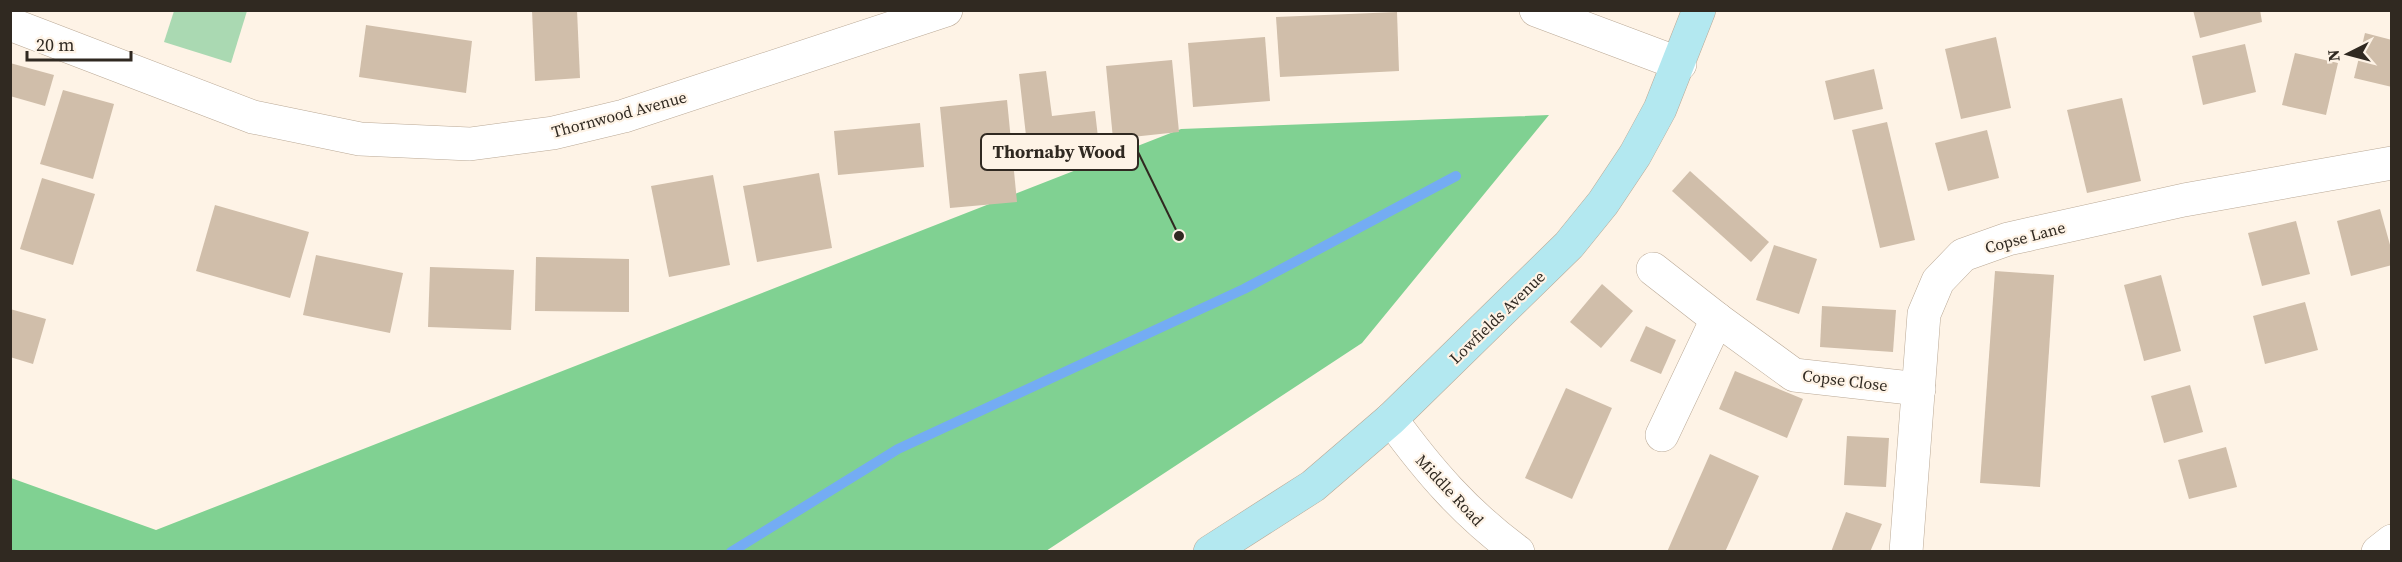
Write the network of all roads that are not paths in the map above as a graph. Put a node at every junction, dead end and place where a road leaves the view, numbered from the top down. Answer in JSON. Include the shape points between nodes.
{"nodes":[{"id":1,"x":946,"y":10,"type":"edge"},
{"id":2,"x":1536,"y":10,"type":"edge"},
{"id":3,"x":1699,"y":10,"type":"edge"},
{"id":4,"x":901,"y":18,"type":"edge"},
{"id":5,"x":10,"y":24,"type":"edge"},
{"id":6,"x":1680,"y":64,"type":"junction"},
{"id":7,"x":2391,"y":163,"type":"edge"},
{"id":8,"x":1653,"y":269,"type":"dead end"},
{"id":9,"x":1717,"y":319,"type":"junction"},
{"id":10,"x":1919,"y":389,"type":"junction"},
{"id":11,"x":1391,"y":419,"type":"junction"},
{"id":12,"x":1662,"y":435,"type":"dead end"},
{"id":13,"x":2391,"y":541,"type":"edge"},
{"id":14,"x":1210,"y":552,"type":"edge"},
{"id":15,"x":1518,"y":552,"type":"edge"},
{"id":16,"x":1906,"y":552,"type":"edge"},
{"id":17,"x":2378,"y":552,"type":"edge"}],
"edges":[{"from":1,"to":4,"type":"street","name":"Thornwood Avenue"},
{"from":2,"to":6,"type":"street"},
{"from":3,"to":6,"type":"street","name":"Lowfields Avenue"},
{"from":4,"to":5,"type":"street","name":"Thornwood Avenue","via":[[624,116],[553,133],[470,144],[360,140],[253,117]]},
{"from":6,"to":11,"type":"street","name":"Lowfields Avenue","via":[[1635,155],[1596,212],[1537,278]]},
{"from":7,"to":10,"type":"street","name":"Copse Lane","via":[[2184,200],[2008,239],[1963,255],[1938,281],[1924,314]]},
{"from":8,"to":9,"type":"street","name":"Copse Close"},
{"from":9,"to":10,"type":"street","name":"Copse Close","via":[[1794,375]]},
{"from":9,"to":12,"type":"street"},
{"from":10,"to":16,"type":"street","name":"Copse Lane"},
{"from":11,"to":14,"type":"street","name":"Lowfields Avenue","via":[[1313,486]]},
{"from":11,"to":15,"type":"street","name":"Middle Road","via":[[1422,462],[1481,524]]},
{"from":13,"to":17,"type":"street"}]}
